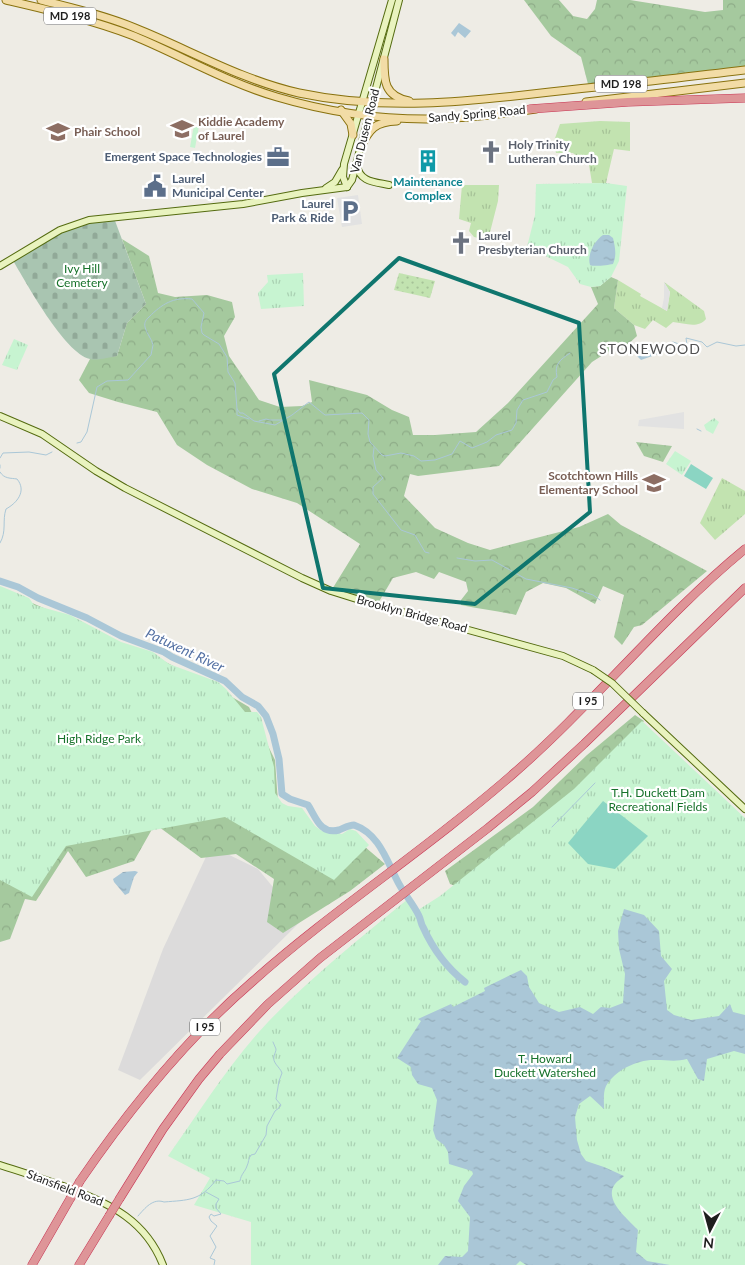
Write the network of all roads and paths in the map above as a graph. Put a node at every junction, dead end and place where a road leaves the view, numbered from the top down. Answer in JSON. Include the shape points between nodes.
{"nodes":[{"id":1,"x":6,"y":0,"type":"edge"},
{"id":2,"x":40,"y":0,"type":"edge"},
{"id":3,"x":392,"y":0,"type":"edge"},
{"id":4,"x":398,"y":0,"type":"edge"},
{"id":5,"x":384,"y":59,"type":"junction"},
{"id":6,"x":745,"y":70,"type":"edge"},
{"id":7,"x":745,"y":83,"type":"edge"},
{"id":8,"x":745,"y":98,"type":"edge"},
{"id":9,"x":363,"y":102,"type":"junction"},
{"id":10,"x":460,"y":102,"type":"junction"},
{"id":11,"x":372,"y":103,"type":"junction"},
{"id":12,"x":530,"y":109,"type":"junction"},
{"id":13,"x":341,"y":110,"type":"junction"},
{"id":14,"x":360,"y":113,"type":"junction"},
{"id":15,"x":368,"y":114,"type":"junction"},
{"id":16,"x":444,"y":118,"type":"junction"},
{"id":17,"x":353,"y":135,"type":"junction"},
{"id":18,"x":360,"y":148,"type":"junction"},
{"id":19,"x":357,"y":158,"type":"junction"},
{"id":20,"x":344,"y":164,"type":"junction"},
{"id":21,"x":389,"y":185,"type":"dead end"},
{"id":22,"x":346,"y":188,"type":"junction"},
{"id":23,"x":320,"y":190,"type":"junction"},
{"id":24,"x":0,"y":266,"type":"edge"},
{"id":25,"x":0,"y":416,"type":"edge"},
{"id":26,"x":745,"y":549,"type":"edge"},
{"id":27,"x":745,"y":588,"type":"edge"},
{"id":28,"x":745,"y":809,"type":"edge"},
{"id":29,"x":0,"y":1165,"type":"edge"},
{"id":30,"x":30,"y":1265,"type":"edge"},
{"id":31,"x":79,"y":1265,"type":"edge"},
{"id":32,"x":163,"y":1265,"type":"edge"}],
"edges":[{"from":1,"to":13,"type":"main road","name":"Sandy Spring Road","number":"MD 198","via":[[94,22],[133,36],[235,83],[278,97]]},
{"from":2,"to":9,"type":"main road","name":"Sandy Spring Road","number":"MD 198","via":[[134,28],[253,80],[313,96]]},
{"from":3,"to":9,"type":"street","name":"Van Dusen Road"},
{"from":4,"to":5,"type":"street","name":"Van Dusen Road"},
{"from":5,"to":10,"type":"main road","via":[[385,84],[396,97]]},
{"from":5,"to":11,"type":"street","name":"Van Dusen Road"},
{"from":6,"to":10,"type":"main road","name":"Sandy Spring Road","number":"MD 198"},
{"from":7,"to":12,"type":"main road","name":"Sandy Spring Road","number":"MD 198"},
{"from":8,"to":12,"type":"highway"},
{"from":9,"to":11,"type":"main road","name":"Sandy Spring Road","number":"MD 198"},
{"from":9,"to":14,"type":"street","name":"Van Dusen Road"},
{"from":10,"to":11,"type":"main road","name":"Sandy Spring Road","number":"MD 198"},
{"from":11,"to":15,"type":"street","name":"Van Dusen Road"},
{"from":12,"to":16,"type":"main road","name":"Sandy Spring Road","number":"MD 198"},
{"from":13,"to":14,"type":"main road","name":"Sandy Spring Road","number":"MD 198"},
{"from":13,"to":17,"type":"main road","via":[[351,124]]},
{"from":14,"to":15,"type":"main road","name":"Sandy Spring Road","number":"MD 198"},
{"from":14,"to":17,"type":"street","name":"Van Dusen Road"},
{"from":15,"to":16,"type":"main road","name":"Sandy Spring Road","number":"MD 198"},
{"from":15,"to":18,"type":"street","name":"Van Dusen Road"},
{"from":16,"to":18,"type":"main road","via":[[381,123],[369,131]]},
{"from":17,"to":20,"type":"street","name":"Van Dusen Road"},
{"from":18,"to":19,"type":"street","name":"Van Dusen Road"},
{"from":19,"to":21,"type":"street","via":[[358,170],[364,179]]},
{"from":19,"to":22,"type":"street","name":"Van Dusen Road","via":[[352,180]]},
{"from":20,"to":22,"type":"street","name":"Van Dusen Road"},
{"from":20,"to":23,"type":"street","via":[[335,182]]},
{"from":22,"to":23,"type":"street"},
{"from":23,"to":24,"type":"street","via":[[184,211],[84,221],[60,230]]},
{"from":25,"to":28,"type":"street","name":"Brooklyn Bridge Road","bridge":true,"via":[[42,434],[111,480],[316,584],[361,600],[562,656],[593,670]]},
{"from":26,"to":30,"type":"highway","number":"I 95","bridge":true,"via":[[680,608],[529,759],[472,809],[265,970],[198,1033],[131,1110],[80,1181]]},
{"from":27,"to":31,"type":"highway","number":"I 95","bridge":true,"via":[[512,809],[294,979],[255,1017],[220,1054],[168,1122]]},
{"from":29,"to":32,"type":"street","name":"Stansfield Road","via":[[92,1197],[120,1212],[147,1236]]}]}
